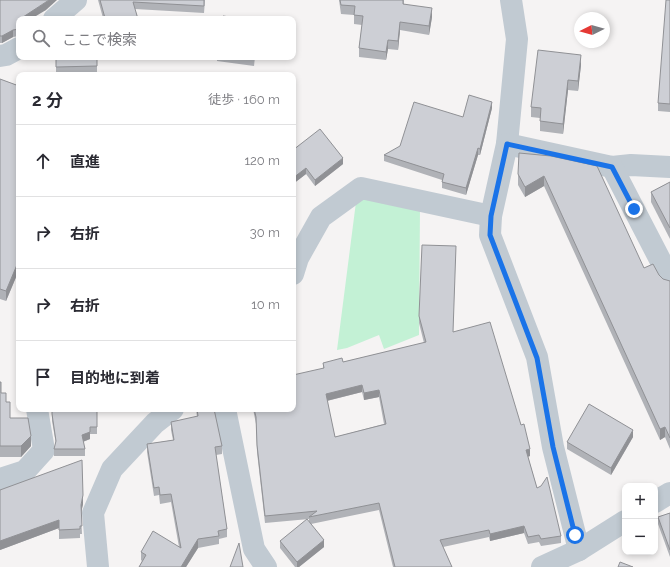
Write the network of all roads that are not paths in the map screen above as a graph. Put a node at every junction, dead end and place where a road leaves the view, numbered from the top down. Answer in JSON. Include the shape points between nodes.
{"nodes":[{"id":1,"x":76,"y":0,"type":"edge"},
{"id":2,"x":510,"y":0,"type":"edge"},
{"id":3,"x":57,"y":16,"type":"edge"},
{"id":4,"x":16,"y":50,"type":"edge"},
{"id":5,"x":0,"y":56,"type":"edge"},
{"id":6,"x":507,"y":144,"type":"junction"},
{"id":7,"x":612,"y":167,"type":"junction"},
{"id":8,"x":670,"y":167,"type":"edge"},
{"id":9,"x":491,"y":216,"type":"junction"},
{"id":10,"x":296,"y":264,"type":"edge"},
{"id":11,"x":670,"y":279,"type":"edge"},
{"id":12,"x":38,"y":412,"type":"edge"},
{"id":13,"x":169,"y":412,"type":"edge"},
{"id":14,"x":226,"y":412,"type":"edge"},
{"id":15,"x":0,"y":478,"type":"edge"},
{"id":16,"x":670,"y":492,"type":"edge"},
{"id":17,"x":658,"y":500,"type":"edge"},
{"id":18,"x":622,"y":522,"type":"edge"},
{"id":19,"x":579,"y":550,"type":"junction"},
{"id":20,"x":98,"y":567,"type":"edge"},
{"id":21,"x":266,"y":567,"type":"edge"},
{"id":22,"x":542,"y":567,"type":"edge"}],
"edges":[{"from":1,"to":3,"type":"street"},
{"from":2,"to":6,"type":"street","via":[[517,39]]},
{"from":4,"to":5,"type":"street"},
{"from":6,"to":7,"type":"street"},
{"from":6,"to":9,"type":"street"},
{"from":7,"to":8,"type":"street"},
{"from":7,"to":11,"type":"street"},
{"from":9,"to":10,"type":"street","via":[[361,188],[321,217]]},
{"from":9,"to":19,"type":"street","via":[[490,235],[537,358],[553,447]]},
{"from":12,"to":15,"type":"street","via":[[44,450],[25,471]]},
{"from":13,"to":20,"type":"street","via":[[155,423],[112,469],[93,513]]},
{"from":14,"to":21,"type":"street","via":[[254,549]]},
{"from":16,"to":17,"type":"street"},
{"from":18,"to":19,"type":"street"},
{"from":19,"to":22,"type":"street"}]}
